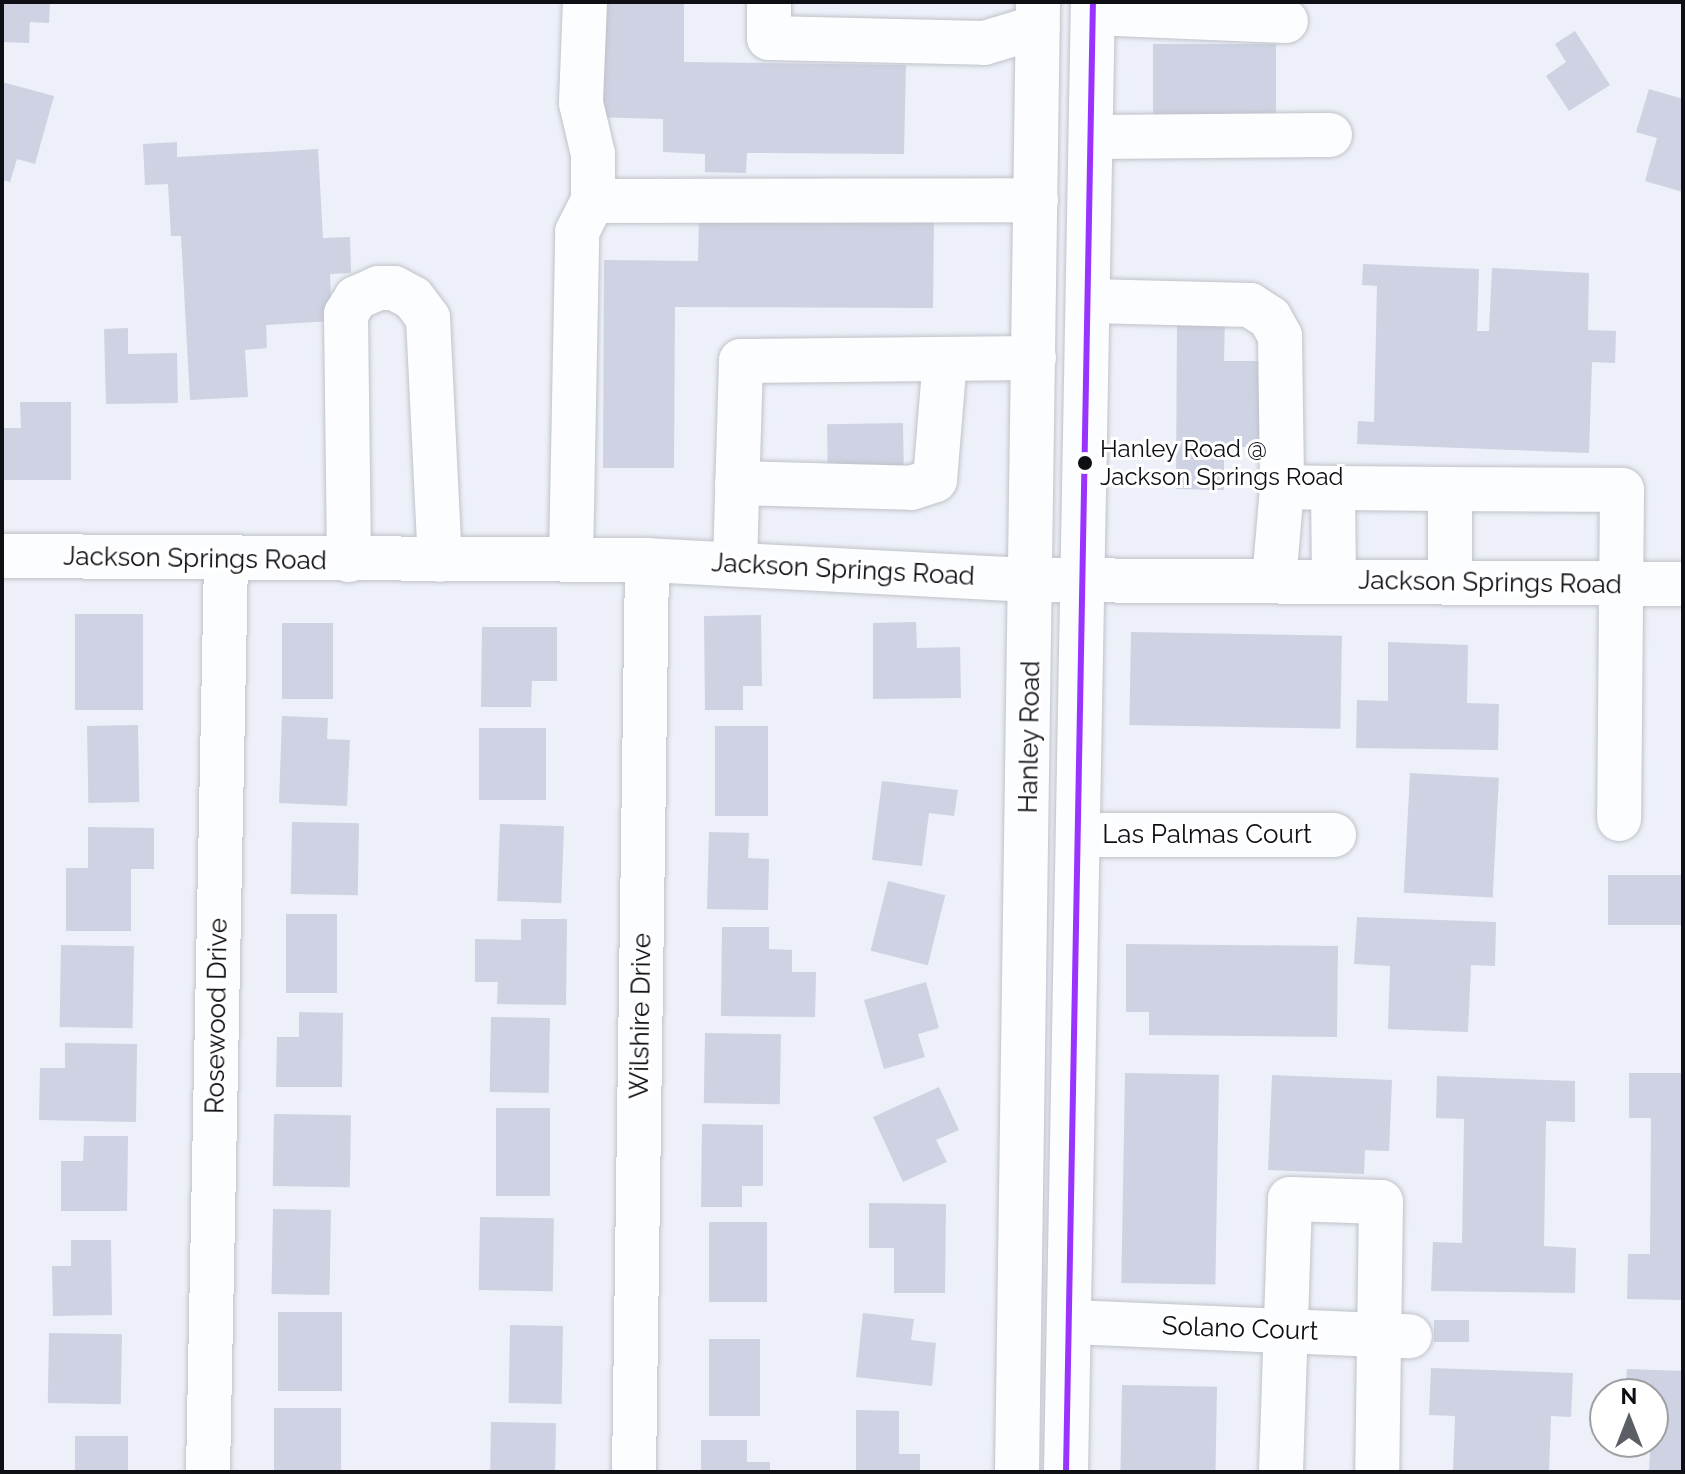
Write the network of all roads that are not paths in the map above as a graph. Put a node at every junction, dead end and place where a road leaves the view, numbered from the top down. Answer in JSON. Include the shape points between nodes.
{"nodes":[{"id":1,"x":585,"y":2,"type":"edge"},
{"id":2,"x":769,"y":2,"type":"edge"},
{"id":3,"x":1089,"y":6,"type":"edge"},
{"id":4,"x":1038,"y":15,"type":"edge"},
{"id":5,"x":1286,"y":21,"type":"dead end"},
{"id":6,"x":1330,"y":135,"type":"dead end"},
{"id":7,"x":1091,"y":137,"type":"junction"},
{"id":8,"x":1036,"y":200,"type":"junction"},
{"id":9,"x":593,"y":201,"type":"junction"},
{"id":10,"x":1089,"y":301,"type":"junction"},
{"id":11,"x":1034,"y":358,"type":"junction"},
{"id":12,"x":945,"y":359,"type":"junction"},
{"id":13,"x":737,"y":483,"type":"junction"},
{"id":14,"x":1282,"y":487,"type":"junction"},
{"id":15,"x":1333,"y":488,"type":"junction"},
{"id":16,"x":1450,"y":489,"type":"junction"},
{"id":17,"x":2,"y":556,"type":"edge"},
{"id":18,"x":571,"y":559,"type":"junction"},
{"id":19,"x":226,"y":560,"type":"junction"},
{"id":20,"x":349,"y":560,"type":"junction"},
{"id":21,"x":440,"y":560,"type":"junction"},
{"id":22,"x":647,"y":560,"type":"junction"},
{"id":23,"x":735,"y":563,"type":"junction"},
{"id":24,"x":1032,"y":580,"type":"junction"},
{"id":25,"x":1085,"y":580,"type":"junction"},
{"id":26,"x":1274,"y":581,"type":"junction"},
{"id":27,"x":1334,"y":582,"type":"junction"},
{"id":28,"x":1450,"y":583,"type":"junction"},
{"id":29,"x":1683,"y":584,"type":"edge"},
{"id":30,"x":1620,"y":585,"type":"junction"},
{"id":31,"x":1619,"y":819,"type":"dead end"},
{"id":32,"x":1079,"y":835,"type":"junction"},
{"id":33,"x":1334,"y":835,"type":"dead end"},
{"id":34,"x":1023,"y":1195,"type":"junction"},
{"id":35,"x":1069,"y":1322,"type":"junction"},
{"id":36,"x":1282,"y":1331,"type":"junction"},
{"id":37,"x":1397,"y":1336,"type":"junction"},
{"id":38,"x":1019,"y":1394,"type":"junction"},
{"id":39,"x":208,"y":1472,"type":"edge"},
{"id":40,"x":634,"y":1472,"type":"edge"},
{"id":41,"x":1017,"y":1472,"type":"edge"},
{"id":42,"x":1066,"y":1472,"type":"edge"},
{"id":43,"x":1281,"y":1472,"type":"edge"},
{"id":44,"x":1377,"y":1472,"type":"edge"}],
"edges":[{"from":1,"to":9,"type":"street","via":[[581,103],[593,154]]},
{"from":2,"to":4,"type":"street","via":[[769,38],[984,43]]},
{"from":3,"to":4,"type":"street"},
{"from":3,"to":5,"type":"street"},
{"from":3,"to":7,"type":"street","name":"Hanley Road"},
{"from":4,"to":8,"type":"street","name":"Hanley Road"},
{"from":6,"to":7,"type":"street"},
{"from":7,"to":10,"type":"street","name":"Hanley Road"},
{"from":8,"to":9,"type":"street"},
{"from":8,"to":11,"type":"street","name":"Hanley Road"},
{"from":9,"to":18,"type":"street","via":[[577,232]]},
{"from":10,"to":14,"type":"street","via":[[1250,305],[1270,318],[1280,336]]},
{"from":10,"to":25,"type":"street","name":"Hanley Road"},
{"from":11,"to":12,"type":"street"},
{"from":11,"to":24,"type":"street","name":"Hanley Road"},
{"from":12,"to":13,"type":"street","via":[[935,480],[911,488]]},
{"from":12,"to":13,"type":"street","via":[[741,361]]},
{"from":13,"to":23,"type":"street"},
{"from":14,"to":15,"type":"street"},
{"from":14,"to":26,"type":"street"},
{"from":15,"to":16,"type":"street"},
{"from":15,"to":27,"type":"street"},
{"from":16,"to":28,"type":"street"},
{"from":16,"to":30,"type":"street","via":[[1622,490]]},
{"from":17,"to":19,"type":"street","name":"Jackson Springs Road"},
{"from":18,"to":21,"type":"street","name":"Jackson Springs Road"},
{"from":18,"to":22,"type":"street","name":"Jackson Springs Road"},
{"from":19,"to":20,"type":"street","name":"Jackson Springs Road"},
{"from":19,"to":39,"type":"street","name":"Rosewood Drive"},
{"from":20,"to":21,"type":"street","name":"Jackson Springs Road"},
{"from":20,"to":21,"type":"street","via":[[346,314],[356,298],[378,288],[394,288],[413,298],[428,318]]},
{"from":22,"to":23,"type":"street","name":"Jackson Springs Road"},
{"from":22,"to":40,"type":"street","name":"Wilshire Drive"},
{"from":23,"to":24,"type":"street","name":"Jackson Springs Road"},
{"from":24,"to":25,"type":"street","name":"Jackson Springs Road"},
{"from":24,"to":34,"type":"street","name":"Hanley Road"},
{"from":25,"to":26,"type":"street","name":"Jackson Springs Road"},
{"from":25,"to":32,"type":"street","name":"Hanley Road"},
{"from":26,"to":27,"type":"street","name":"Jackson Springs Road"},
{"from":27,"to":28,"type":"street","name":"Jackson Springs Road"},
{"from":28,"to":30,"type":"street","name":"Jackson Springs Road"},
{"from":29,"to":30,"type":"street","name":"Jackson Springs Road"},
{"from":30,"to":31,"type":"street"},
{"from":32,"to":33,"type":"street","name":"Las Palmas Court"},
{"from":32,"to":35,"type":"street","name":"Hanley Road"},
{"from":34,"to":35,"type":"street","via":[[1043,1277]]},
{"from":34,"to":38,"type":"street","name":"Hanley Road"},
{"from":35,"to":36,"type":"street","name":"Solano Court"},
{"from":35,"to":38,"type":"street"},
{"from":35,"to":42,"type":"street","name":"Hanley Road"},
{"from":36,"to":37,"type":"street","name":"Solano Court"},
{"from":36,"to":37,"type":"street","via":[[1290,1199],[1381,1202]]},
{"from":36,"to":43,"type":"street"},
{"from":37,"to":44,"type":"street"},
{"from":38,"to":41,"type":"street","name":"Hanley Road"}]}
